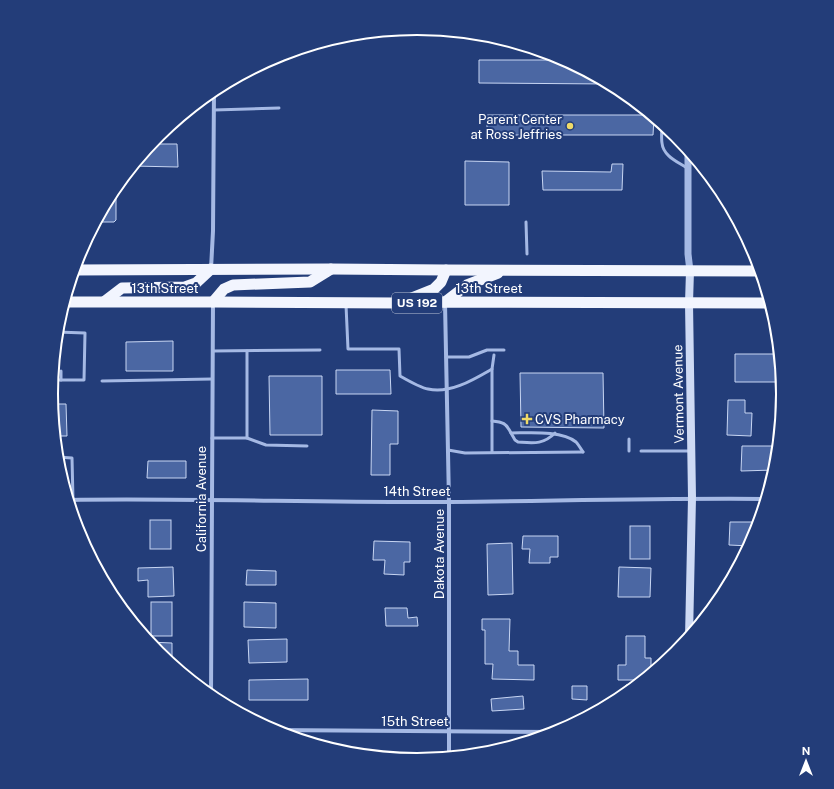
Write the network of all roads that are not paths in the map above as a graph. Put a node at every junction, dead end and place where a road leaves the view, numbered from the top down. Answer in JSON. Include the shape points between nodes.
{"nodes":[{"id":1,"x":214,"y":98,"type":"edge"},
{"id":2,"x":279,"y":108,"type":"dead end"},
{"id":3,"x":214,"y":110,"type":"junction"},
{"id":4,"x":662,"y":132,"type":"edge"},
{"id":5,"x":688,"y":158,"type":"edge"},
{"id":6,"x":688,"y":169,"type":"junction"},
{"id":7,"x":526,"y":222,"type":"dead end"},
{"id":8,"x":527,"y":254,"type":"dead end"},
{"id":9,"x":211,"y":269,"type":"junction"},
{"id":10,"x":331,"y":269,"type":"junction"},
{"id":11,"x":80,"y":270,"type":"edge"},
{"id":12,"x":446,"y":270,"type":"junction"},
{"id":13,"x":506,"y":271,"type":"junction"},
{"id":14,"x":690,"y":271,"type":"junction"},
{"id":15,"x":754,"y":271,"type":"edge"},
{"id":16,"x":106,"y":301,"type":"junction"},
{"id":17,"x":70,"y":302,"type":"edge"},
{"id":18,"x":213,"y":302,"type":"junction"},
{"id":19,"x":445,"y":302,"type":"junction"},
{"id":20,"x":346,"y":303,"type":"junction"},
{"id":21,"x":398,"y":303,"type":"junction"},
{"id":22,"x":689,"y":303,"type":"junction"},
{"id":23,"x":765,"y":303,"type":"edge"},
{"id":24,"x":63,"y":332,"type":"edge"},
{"id":25,"x":320,"y":350,"type":"dead end"},
{"id":26,"x":504,"y":350,"type":"dead end"},
{"id":27,"x":213,"y":352,"type":"junction"},
{"id":28,"x":247,"y":352,"type":"junction"},
{"id":29,"x":494,"y":355,"type":"dead end"},
{"id":30,"x":446,"y":357,"type":"junction"},
{"id":31,"x":492,"y":369,"type":"junction"},
{"id":32,"x":61,"y":371,"type":"dead end"},
{"id":33,"x":212,"y":379,"type":"junction"},
{"id":34,"x":61,"y":380,"type":"joint"},
{"id":35,"x":102,"y":381,"type":"dead end"},
{"id":36,"x":447,"y":390,"type":"junction"},
{"id":37,"x":492,"y":421,"type":"junction"},
{"id":38,"x":555,"y":433,"type":"junction"},
{"id":39,"x":510,"y":434,"type":"junction"},
{"id":40,"x":212,"y":438,"type":"junction"},
{"id":41,"x":246,"y":438,"type":"junction"},
{"id":42,"x":629,"y":439,"type":"dead end"},
{"id":43,"x":307,"y":446,"type":"dead end"},
{"id":44,"x":448,"y":450,"type":"junction"},
{"id":45,"x":629,"y":451,"type":"dead end"},
{"id":46,"x":641,"y":451,"type":"dead end"},
{"id":47,"x":691,"y":451,"type":"junction"},
{"id":48,"x":492,"y":452,"type":"junction"},
{"id":49,"x":63,"y":457,"type":"edge"},
{"id":50,"x":73,"y":497,"type":"edge"},
{"id":51,"x":692,"y":498,"type":"junction"},
{"id":52,"x":211,"y":499,"type":"junction"},
{"id":53,"x":761,"y":499,"type":"edge"},
{"id":54,"x":73,"y":500,"type":"edge"},
{"id":55,"x":449,"y":502,"type":"junction"},
{"id":56,"x":689,"y":629,"type":"edge"},
{"id":57,"x":211,"y":689,"type":"edge"},
{"id":58,"x":288,"y":730,"type":"edge"},
{"id":59,"x":449,"y":731,"type":"junction"},
{"id":60,"x":542,"y":732,"type":"edge"},
{"id":61,"x":449,"y":752,"type":"edge"}],
"edges":[{"from":1,"to":3,"type":"street"},
{"from":2,"to":3,"type":"lane"},
{"from":3,"to":9,"type":"street"},
{"from":4,"to":6,"type":"lane","via":[[665,152]]},
{"from":5,"to":6,"type":"street","name":"Vermont Avenue"},
{"from":6,"to":14,"type":"street","name":"Vermont Avenue"},
{"from":7,"to":8,"type":"lane"},
{"from":9,"to":10,"type":"highway","name":"13th Street"},
{"from":9,"to":11,"type":"highway","name":"13th Street"},
{"from":9,"to":16,"type":"highway","via":[[196,283],[185,287],[122,288]]},
{"from":10,"to":12,"type":"highway","name":"13th Street"},
{"from":10,"to":18,"type":"highway","via":[[310,282],[233,285],[224,289]]},
{"from":12,"to":13,"type":"highway","name":"13th Street"},
{"from":12,"to":21,"type":"highway","via":[[441,282],[434,289]]},
{"from":13,"to":14,"type":"highway","name":"13th Street"},
{"from":13,"to":19,"type":"highway","via":[[467,285]]},
{"from":14,"to":15,"type":"highway","name":"13th Street"},
{"from":14,"to":22,"type":"main road","name":"Vermont Avenue"},
{"from":16,"to":17,"type":"highway","name":"13th Street","number":"US 192"},
{"from":16,"to":18,"type":"highway","name":"13th Street","number":"US 192"},
{"from":18,"to":20,"type":"highway","name":"13th Street","number":"US 192"},
{"from":18,"to":27,"type":"street","name":"California Avenue"},
{"from":19,"to":21,"type":"highway","name":"13th Street","number":"US 192"},
{"from":19,"to":22,"type":"highway","name":"13th Street","number":"US 192"},
{"from":19,"to":30,"type":"street","name":"Dakota Avenue"},
{"from":20,"to":21,"type":"highway","name":"13th Street","number":"US 192"},
{"from":20,"to":36,"type":"lane","via":[[348,349],[399,349],[400,376],[427,389]]},
{"from":22,"to":23,"type":"highway","name":"13th Street","number":"US 192"},
{"from":22,"to":47,"type":"main road","name":"Vermont Avenue"},
{"from":24,"to":34,"type":"lane","via":[[85,333],[84,380]]},
{"from":25,"to":28,"type":"lane"},
{"from":26,"to":30,"type":"lane","via":[[488,350],[468,357]]},
{"from":27,"to":28,"type":"lane"},
{"from":27,"to":33,"type":"street","name":"California Avenue"},
{"from":28,"to":41,"type":"lane"},
{"from":29,"to":31,"type":"lane"},
{"from":30,"to":36,"type":"street","name":"Dakota Avenue"},
{"from":31,"to":36,"type":"lane"},
{"from":31,"to":37,"type":"lane"},
{"from":32,"to":34,"type":"lane"},
{"from":33,"to":35,"type":"lane"},
{"from":33,"to":40,"type":"street","name":"California Avenue"},
{"from":36,"to":44,"type":"street","name":"Dakota Avenue"},
{"from":37,"to":39,"type":"lane","via":[[508,426]]},
{"from":37,"to":48,"type":"lane"},
{"from":38,"to":39,"type":"lane"},
{"from":38,"to":39,"type":"lane","via":[[540,443],[518,442]]},
{"from":38,"to":48,"type":"lane","via":[[576,441],[583,452]]},
{"from":40,"to":41,"type":"lane"},
{"from":40,"to":52,"type":"street","name":"California Avenue"},
{"from":41,"to":43,"type":"lane","via":[[266,445]]},
{"from":42,"to":45,"type":"lane"},
{"from":44,"to":48,"type":"lane"},
{"from":44,"to":55,"type":"street","name":"Dakota Avenue"},
{"from":46,"to":47,"type":"lane"},
{"from":47,"to":51,"type":"main road","name":"Vermont Avenue"},
{"from":49,"to":50,"type":"lane","via":[[72,458]]},
{"from":51,"to":53,"type":"street","name":"14th Street"},
{"from":51,"to":55,"type":"street","name":"14th Street"},
{"from":51,"to":56,"type":"main road","name":"Vermont Avenue"},
{"from":52,"to":54,"type":"street","name":"14th Street"},
{"from":52,"to":55,"type":"street","name":"14th Street"},
{"from":52,"to":57,"type":"street","name":"California Avenue"},
{"from":55,"to":59,"type":"street","name":"Dakota Avenue"},
{"from":58,"to":59,"type":"street","name":"15th Street"},
{"from":59,"to":60,"type":"street","name":"15th Street"},
{"from":59,"to":61,"type":"street","name":"Dakota Avenue"}]}
